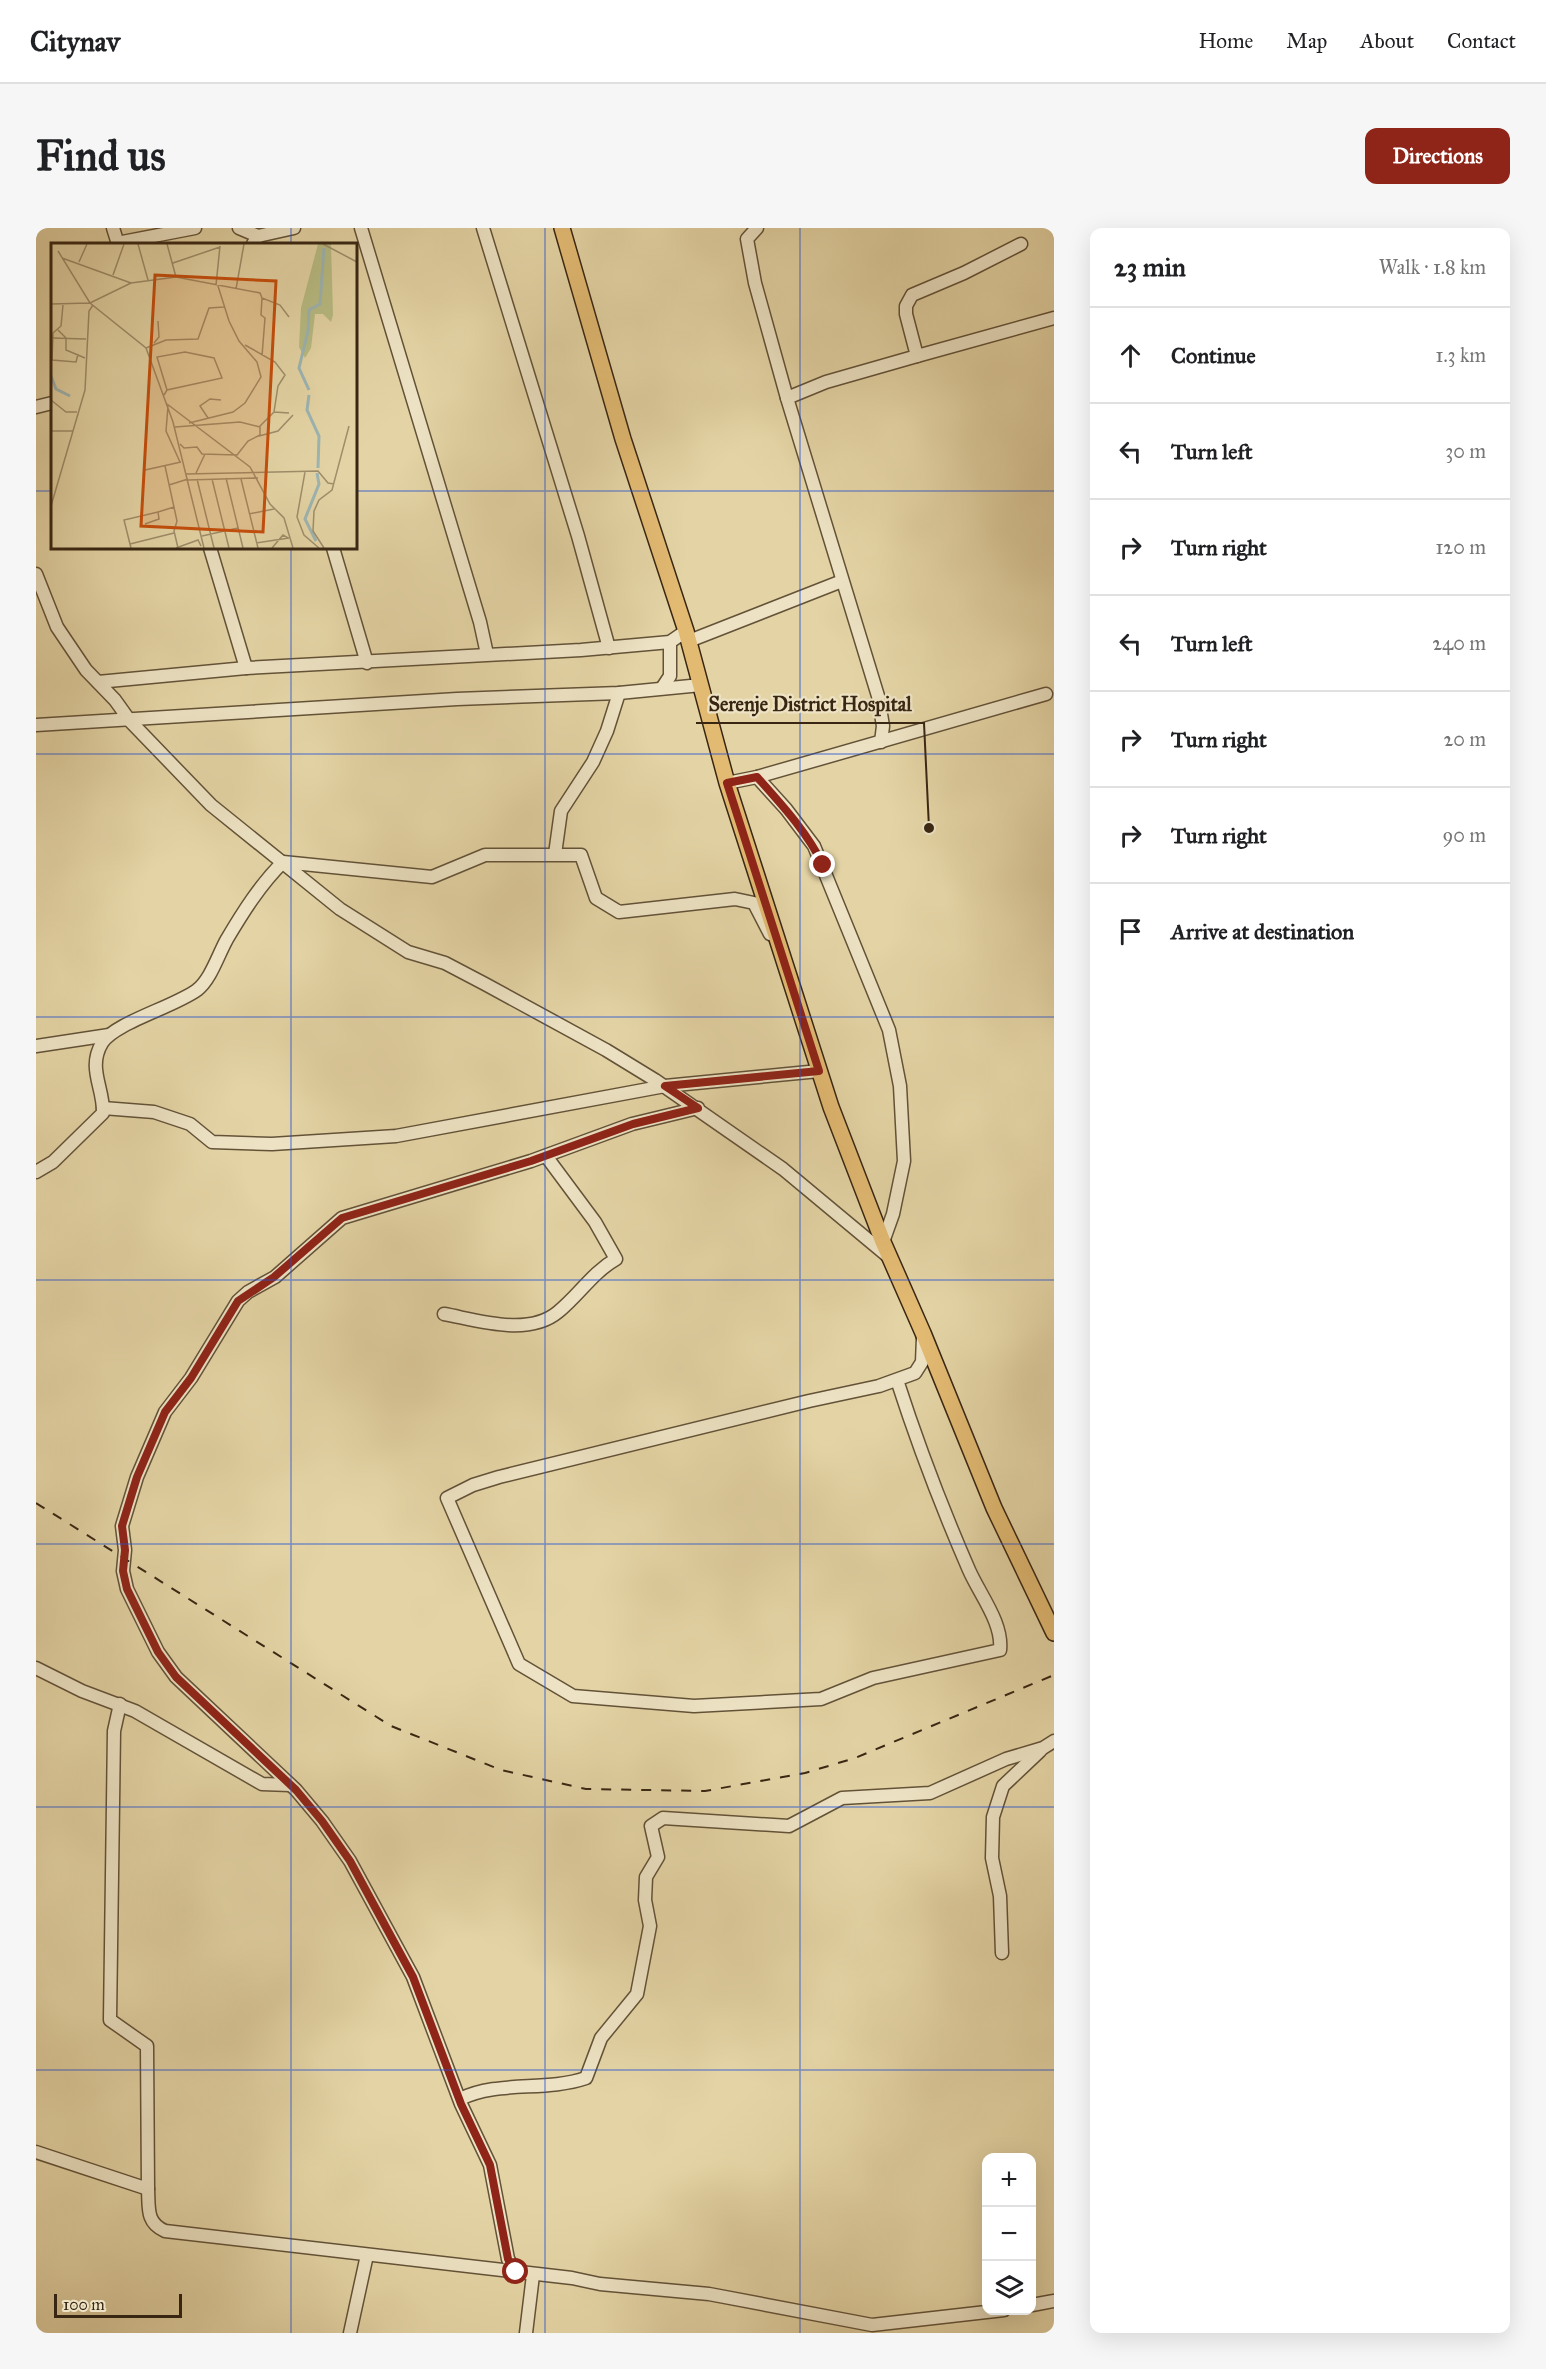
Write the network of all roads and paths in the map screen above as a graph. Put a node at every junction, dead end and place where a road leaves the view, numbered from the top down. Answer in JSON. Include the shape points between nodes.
{"nodes":[{"id":1,"x":113,"y":228,"type":"edge"},
{"id":2,"x":195,"y":228,"type":"edge"},
{"id":3,"x":238,"y":228,"type":"edge"},
{"id":4,"x":294,"y":228,"type":"edge"},
{"id":5,"x":361,"y":228,"type":"edge"},
{"id":6,"x":483,"y":228,"type":"edge"},
{"id":7,"x":562,"y":228,"type":"edge"},
{"id":8,"x":757,"y":228,"type":"edge"},
{"id":9,"x":255,"y":240,"type":"edge"},
{"id":10,"x":118,"y":243,"type":"edge"},
{"id":11,"x":123,"y":243,"type":"edge"},
{"id":12,"x":244,"y":243,"type":"edge"},
{"id":13,"x":1021,"y":244,"type":"dead end"},
{"id":14,"x":1054,"y":318,"type":"edge"},
{"id":15,"x":917,"y":356,"type":"junction"},
{"id":16,"x":787,"y":398,"type":"junction"},
{"id":17,"x":51,"y":403,"type":"edge"},
{"id":18,"x":36,"y":408,"type":"edge"},
{"id":19,"x":210,"y":549,"type":"edge"},
{"id":20,"x":333,"y":549,"type":"edge"},
{"id":21,"x":36,"y":574,"type":"edge"},
{"id":22,"x":842,"y":581,"type":"junction"},
{"id":23,"x":687,"y":636,"type":"junction"},
{"id":24,"x":670,"y":642,"type":"junction"},
{"id":25,"x":609,"y":648,"type":"junction"},
{"id":26,"x":487,"y":654,"type":"junction"},
{"id":27,"x":367,"y":663,"type":"junction"},
{"id":28,"x":246,"y":668,"type":"junction"},
{"id":29,"x":98,"y":682,"type":"junction"},
{"id":30,"x":701,"y":685,"type":"junction"},
{"id":31,"x":662,"y":688,"type":"junction"},
{"id":32,"x":619,"y":693,"type":"junction"},
{"id":33,"x":1046,"y":694,"type":"dead end"},
{"id":34,"x":130,"y":721,"type":"junction"},
{"id":35,"x":36,"y":725,"type":"edge"},
{"id":36,"x":881,"y":742,"type":"junction"},
{"id":37,"x":757,"y":777,"type":"junction"},
{"id":38,"x":727,"y":783,"type":"junction"},
{"id":39,"x":555,"y":854,"type":"junction"},
{"id":40,"x":283,"y":862,"type":"junction"},
{"id":41,"x":785,"y":961,"type":"junction"},
{"id":42,"x":109,"y":1035,"type":"junction"},
{"id":43,"x":36,"y":1046,"type":"edge"},
{"id":44,"x":819,"y":1071,"type":"junction"},
{"id":45,"x":665,"y":1086,"type":"junction"},
{"id":46,"x":103,"y":1108,"type":"junction"},
{"id":47,"x":698,"y":1108,"type":"junction"},
{"id":48,"x":546,"y":1156,"type":"junction"},
{"id":49,"x":36,"y":1172,"type":"edge"},
{"id":50,"x":883,"y":1242,"type":"junction"},
{"id":51,"x":890,"y":1258,"type":"junction"},
{"id":52,"x":444,"y":1314,"type":"dead end"},
{"id":53,"x":923,"y":1333,"type":"junction"},
{"id":54,"x":897,"y":1380,"type":"junction"},
{"id":55,"x":1054,"y":1633,"type":"edge"},
{"id":56,"x":36,"y":1668,"type":"edge"},
{"id":57,"x":120,"y":1704,"type":"junction"},
{"id":58,"x":1049,"y":1745,"type":"edge"},
{"id":59,"x":290,"y":1785,"type":"junction"},
{"id":60,"x":1002,"y":1953,"type":"dead end"},
{"id":61,"x":460,"y":2099,"type":"junction"},
{"id":62,"x":36,"y":2152,"type":"edge"},
{"id":63,"x":148,"y":2189,"type":"junction"},
{"id":64,"x":366,"y":2255,"type":"junction"},
{"id":65,"x":516,"y":2272,"type":"junction"},
{"id":66,"x":533,"y":2275,"type":"junction"},
{"id":67,"x":1054,"y":2301,"type":"edge"},
{"id":68,"x":1036,"y":2304,"type":"edge"},
{"id":69,"x":982,"y":2313,"type":"edge"},
{"id":70,"x":874,"y":2329,"type":"edge"},
{"id":71,"x":350,"y":2333,"type":"edge"},
{"id":72,"x":526,"y":2333,"type":"edge"}],
"edges":[{"from":1,"to":10,"type":"street"},
{"from":2,"to":11,"type":"street"},
{"from":3,"to":9,"type":"street"},
{"from":3,"to":12,"type":"street"},
{"from":4,"to":9,"type":"street"},
{"from":5,"to":26,"type":"street"},
{"from":6,"to":25,"type":"street"},
{"from":7,"to":23,"type":"main road","via":[[623,439]]},
{"from":8,"to":16,"type":"street","via":[[747,239],[748,245]]},
{"from":13,"to":15,"type":"street","via":[[912,295],[906,314]]},
{"from":14,"to":15,"type":"street"},
{"from":15,"to":16,"type":"street","via":[[826,382]]},
{"from":16,"to":22,"type":"street"},
{"from":17,"to":18,"type":"street"},
{"from":19,"to":28,"type":"street"},
{"from":20,"to":27,"type":"street"},
{"from":21,"to":29,"type":"street","via":[[57,627]]},
{"from":22,"to":23,"type":"street"},
{"from":22,"to":36,"type":"street","via":[[878,696],[883,726]]},
{"from":23,"to":24,"type":"street"},
{"from":23,"to":30,"type":"main road"},
{"from":24,"to":25,"type":"street"},
{"from":24,"to":31,"type":"street","via":[[670,676]]},
{"from":25,"to":26,"type":"street"},
{"from":26,"to":27,"type":"street"},
{"from":27,"to":28,"type":"street"},
{"from":28,"to":29,"type":"street"},
{"from":29,"to":34,"type":"street"},
{"from":30,"to":31,"type":"street"},
{"from":30,"to":38,"type":"main road"},
{"from":31,"to":32,"type":"street"},
{"from":32,"to":34,"type":"street","via":[[457,699]]},
{"from":32,"to":39,"type":"street","via":[[593,762],[561,811]]},
{"from":33,"to":36,"type":"street"},
{"from":34,"to":35,"type":"street"},
{"from":34,"to":40,"type":"street","via":[[211,805]]},
{"from":36,"to":37,"type":"street"},
{"from":37,"to":38,"type":"street"},
{"from":37,"to":50,"type":"street","via":[[814,846],[889,1030],[900,1086],[904,1161]]},
{"from":38,"to":41,"type":"main road"},
{"from":39,"to":40,"type":"street","via":[[485,855],[432,877]]},
{"from":39,"to":41,"type":"street","via":[[581,855],[596,898],[619,912],[735,898],[754,903]]},
{"from":40,"to":42,"type":"street","via":[[254,896],[203,983],[168,1006]]},
{"from":40,"to":45,"type":"street","via":[[340,909],[408,952],[445,963]]},
{"from":41,"to":44,"type":"main road"},
{"from":42,"to":43,"type":"street"},
{"from":42,"to":46,"type":"street","via":[[101,1044],[94,1066]]},
{"from":44,"to":45,"type":"street"},
{"from":44,"to":50,"type":"main road"},
{"from":45,"to":46,"type":"street","via":[[396,1136],[272,1144],[212,1142],[190,1124],[154,1112]]},
{"from":45,"to":47,"type":"street"},
{"from":46,"to":49,"type":"street","via":[[93,1125],[53,1162]]},
{"from":47,"to":48,"type":"street","via":[[633,1124]]},
{"from":47,"to":51,"type":"street","via":[[783,1169]]},
{"from":48,"to":52,"type":"street","via":[[595,1222],[616,1259],[590,1277],[556,1314],[540,1321],[500,1323]]},
{"from":48,"to":59,"type":"street","via":[[342,1218],[274,1277],[238,1301],[191,1378],[165,1412],[137,1477],[122,1526],[123,1571],[135,1609],[176,1677]]},
{"from":50,"to":51,"type":"main road"},
{"from":51,"to":53,"type":"main road"},
{"from":53,"to":54,"type":"street","via":[[922,1362],[915,1373]]},
{"from":53,"to":55,"type":"main road","via":[[994,1508]]},
{"from":54,"to":54,"type":"street","via":[[499,1477],[447,1498],[519,1664],[573,1696],[715,1706],[821,1699],[873,1678],[1000,1650],[1002,1636],[969,1572]]},
{"from":56,"to":57,"type":"street","via":[[82,1691]]},
{"from":57,"to":59,"type":"street","via":[[262,1784]]},
{"from":57,"to":63,"type":"street","via":[[114,1731],[110,2020],[147,2046]]},
{"from":58,"to":60,"type":"street","via":[[1003,1786],[993,1817],[992,1858],[1000,1896]]},
{"from":58,"to":61,"type":"street","via":[[930,1792],[842,1798],[789,1826],[663,1818],[651,1826],[658,1857],[646,1877],[650,1926],[637,1994],[601,2038],[586,2078],[569,2084],[478,2090]]},
{"from":59,"to":61,"type":"street","via":[[338,1842],[413,1977]]},
{"from":61,"to":65,"type":"street","via":[[490,2165],[508,2259]]},
{"from":62,"to":63,"type":"street"},
{"from":63,"to":64,"type":"street","via":[[150,2218],[165,2231]]},
{"from":64,"to":65,"type":"street"},
{"from":64,"to":71,"type":"street"},
{"from":65,"to":66,"type":"street"},
{"from":66,"to":70,"type":"street","via":[[709,2294]]},
{"from":66,"to":72,"type":"street"},
{"from":67,"to":68,"type":"street"},
{"from":69,"to":70,"type":"street"}]}
